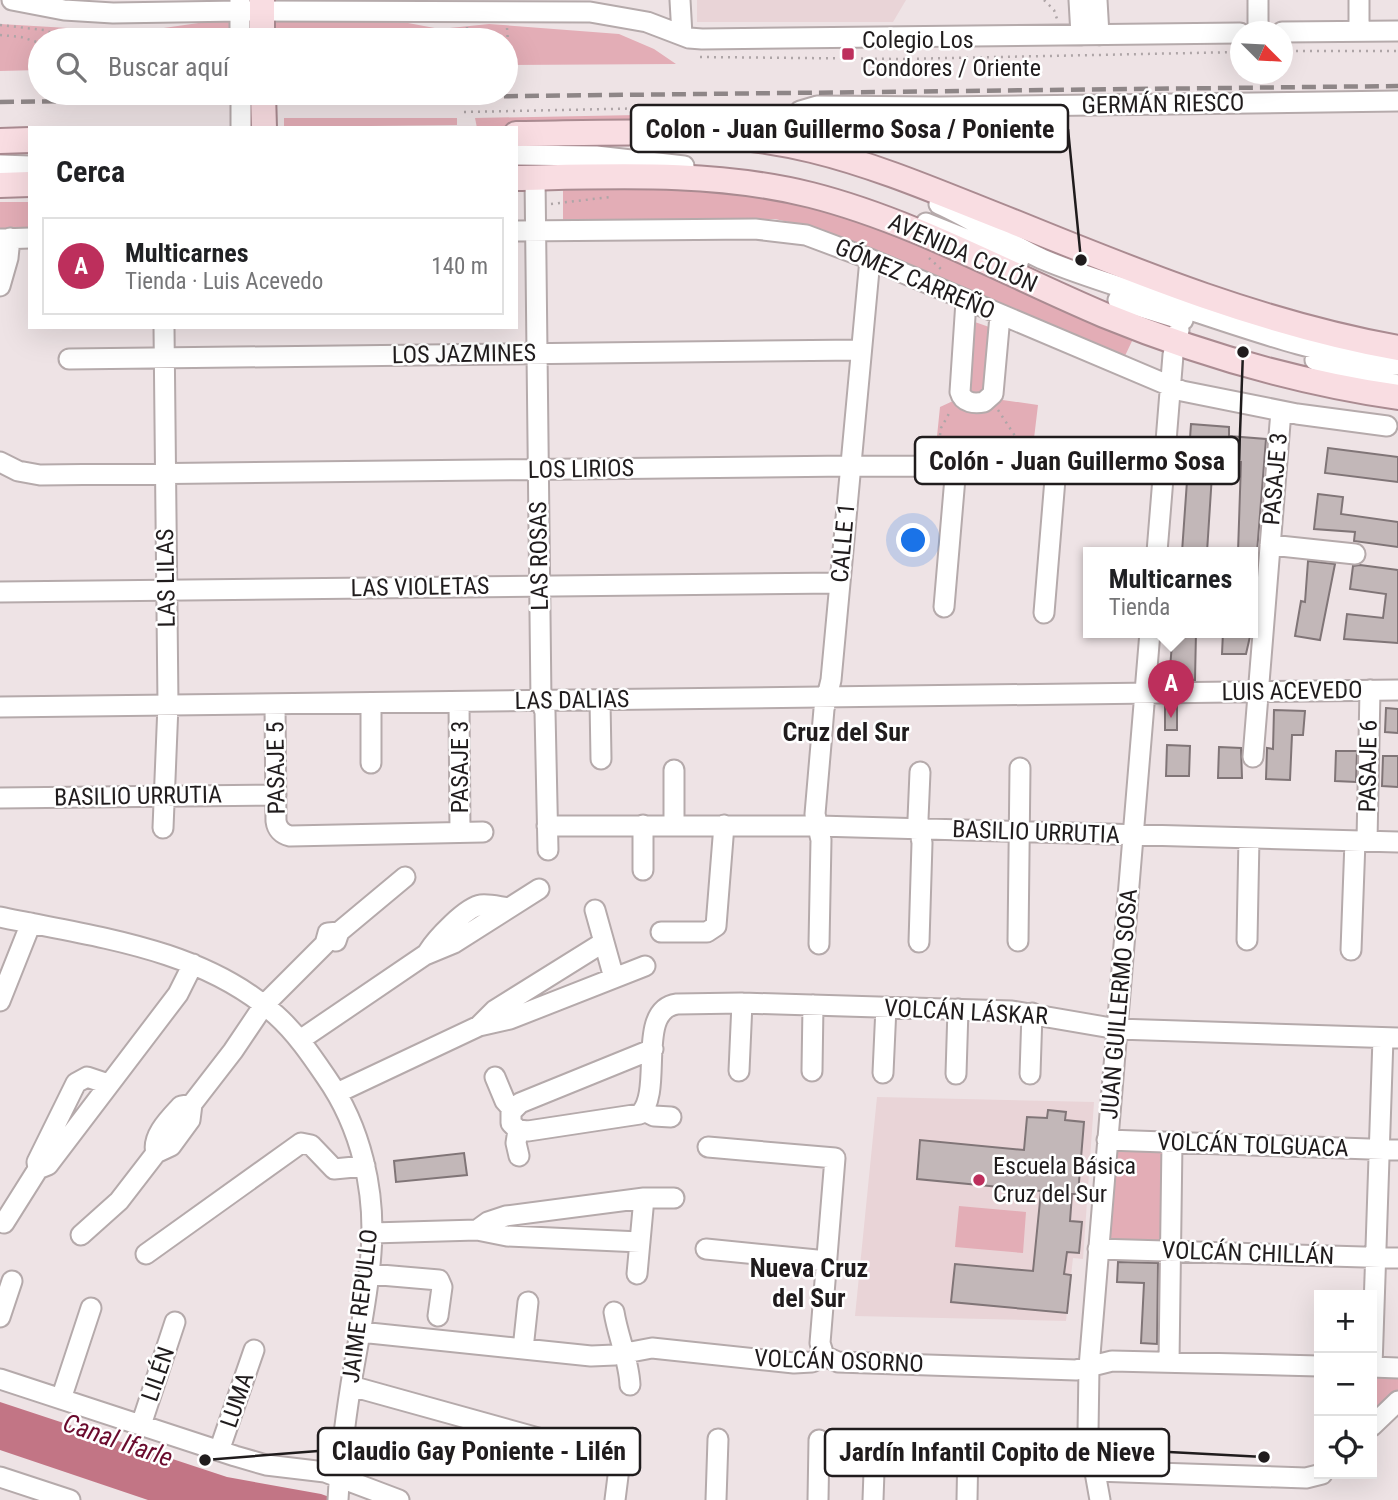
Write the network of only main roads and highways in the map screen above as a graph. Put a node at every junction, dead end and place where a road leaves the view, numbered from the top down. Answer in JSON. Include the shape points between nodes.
{"nodes":[{"id":1,"x":251,"y":6,"type":"edge"},
{"id":2,"x":258,"y":28,"type":"edge"},
{"id":3,"x":263,"y":105,"type":"edge"},
{"id":4,"x":264,"y":126,"type":"edge"},
{"id":5,"x":518,"y":134,"type":"edge"},
{"id":6,"x":526,"y":178,"type":"edge"},
{"id":7,"x":28,"y":184,"type":"edge"},
{"id":8,"x":0,"y":185,"type":"edge"},
{"id":9,"x":1185,"y":316,"type":"junction"},
{"id":10,"x":1398,"y":348,"type":"edge"},
{"id":11,"x":1398,"y":397,"type":"edge"}],
"edges":[{"from":1,"to":2,"type":"main road"},
{"from":3,"to":4,"type":"main road"},
{"from":5,"to":9,"type":"main road","name":"AVENIDA COLÓN","via":[[718,135],[812,150],[881,171]]},
{"from":6,"to":9,"type":"main road","name":"AVENIDA COLÓN","via":[[701,179],[810,195],[881,217],[1103,314]]},
{"from":7,"to":8,"type":"main road"},
{"from":9,"to":10,"type":"main road","name":"AVENIDA COLÓN","via":[[1304,327]]},
{"from":9,"to":11,"type":"main road","name":"AVENIDA COLÓN","via":[[1280,374]]}]}
